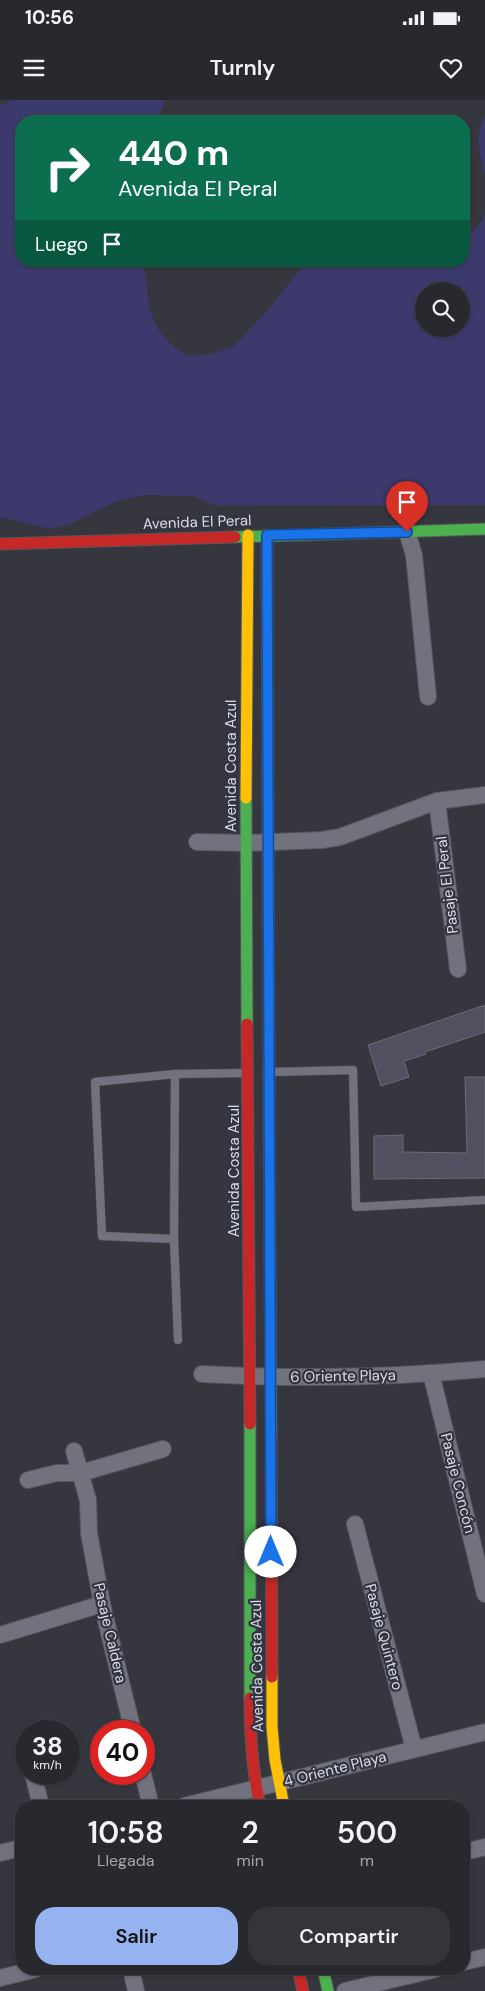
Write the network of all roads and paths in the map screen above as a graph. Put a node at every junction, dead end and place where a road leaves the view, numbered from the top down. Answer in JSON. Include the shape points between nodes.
{"nodes":[{"id":1,"x":485,"y":528,"type":"edge"},
{"id":2,"x":407,"y":532,"type":"junction"},
{"id":3,"x":248,"y":535,"type":"junction"},
{"id":4,"x":267,"y":535,"type":"junction"},
{"id":5,"x":0,"y":544,"type":"edge"},
{"id":6,"x":428,"y":697,"type":"dead end"},
{"id":7,"x":485,"y":795,"type":"edge"},
{"id":8,"x":437,"y":802,"type":"junction"},
{"id":9,"x":198,"y":842,"type":"dead end"},
{"id":10,"x":269,"y":842,"type":"junction"},
{"id":11,"x":246,"y":843,"type":"junction"},
{"id":12,"x":458,"y":969,"type":"dead end"},
{"id":13,"x":269,"y":1072,"type":"junction"},
{"id":14,"x":248,"y":1073,"type":"junction"},
{"id":15,"x":175,"y":1074,"type":"junction"},
{"id":16,"x":485,"y":1200,"type":"edge"},
{"id":17,"x":174,"y":1239,"type":"junction"},
{"id":18,"x":178,"y":1340,"type":"dead end"},
{"id":19,"x":485,"y":1369,"type":"edge"},
{"id":20,"x":431,"y":1373,"type":"junction"},
{"id":21,"x":202,"y":1374,"type":"dead end"},
{"id":22,"x":250,"y":1376,"type":"junction"},
{"id":23,"x":270,"y":1376,"type":"junction"},
{"id":24,"x":163,"y":1449,"type":"dead end"},
{"id":25,"x":74,"y":1452,"type":"dead end"},
{"id":26,"x":81,"y":1474,"type":"junction"},
{"id":27,"x":28,"y":1480,"type":"dead end"},
{"id":28,"x":355,"y":1524,"type":"dead end"},
{"id":29,"x":485,"y":1594,"type":"edge"},
{"id":30,"x":102,"y":1604,"type":"junction"},
{"id":31,"x":0,"y":1635,"type":"edge"},
{"id":32,"x":130,"y":1720,"type":"edge"},
{"id":33,"x":485,"y":1732,"type":"edge"},
{"id":34,"x":414,"y":1750,"type":"junction"},
{"id":35,"x":278,"y":1783,"type":"junction"},
{"id":36,"x":36,"y":1785,"type":"edge"},
{"id":37,"x":146,"y":1785,"type":"edge"},
{"id":38,"x":255,"y":1788,"type":"junction"},
{"id":39,"x":40,"y":1800,"type":"edge"},
{"id":40,"x":150,"y":1800,"type":"edge"},
{"id":41,"x":208,"y":1800,"type":"edge"},
{"id":42,"x":258,"y":1800,"type":"edge"},
{"id":43,"x":282,"y":1800,"type":"edge"},
{"id":44,"x":485,"y":1847,"type":"edge"},
{"id":45,"x":15,"y":1849,"type":"edge"},
{"id":46,"x":470,"y":1851,"type":"edge"},
{"id":47,"x":0,"y":1853,"type":"edge"},
{"id":48,"x":485,"y":1957,"type":"edge"},
{"id":49,"x":470,"y":1961,"type":"edge"},
{"id":50,"x":15,"y":1974,"type":"edge"},
{"id":51,"x":132,"y":1975,"type":"edge"},
{"id":52,"x":299,"y":1975,"type":"edge"},
{"id":53,"x":324,"y":1975,"type":"edge"},
{"id":54,"x":411,"y":1975,"type":"edge"},
{"id":55,"x":0,"y":1978,"type":"edge"},
{"id":56,"x":136,"y":1991,"type":"edge"},
{"id":57,"x":303,"y":1991,"type":"edge"},
{"id":58,"x":328,"y":1991,"type":"edge"},
{"id":59,"x":346,"y":1991,"type":"edge"}],
"edges":[{"from":1,"to":2,"type":"street","name":"Avenida El Peral"},
{"from":2,"to":4,"type":"street","name":"Avenida El Peral"},
{"from":2,"to":6,"type":"street","via":[[414,555]]},
{"from":3,"to":4,"type":"street","name":"Avenida El Peral"},
{"from":3,"to":5,"type":"street","name":"Avenida El Peral"},
{"from":3,"to":11,"type":"street","name":"Avenida Costa Azul"},
{"from":4,"to":10,"type":"street","name":"Avenida Costa Azul"},
{"from":7,"to":8,"type":"street"},
{"from":8,"to":10,"type":"street","via":[[340,837]]},
{"from":8,"to":12,"type":"street","name":"Pasaje El Peral"},
{"from":9,"to":11,"type":"street"},
{"from":10,"to":11,"type":"street"},
{"from":10,"to":13,"type":"street","name":"Avenida Costa Azul"},
{"from":11,"to":14,"type":"street","name":"Avenida Costa Azul"},
{"from":13,"to":16,"type":"lane","via":[[353,1070],[356,1207]]},
{"from":13,"to":23,"type":"street","name":"Avenida Costa Azul"},
{"from":14,"to":15,"type":"lane"},
{"from":14,"to":22,"type":"street","name":"Avenida Costa Azul"},
{"from":15,"to":17,"type":"lane"},
{"from":15,"to":17,"type":"lane","via":[[96,1082],[102,1236]]},
{"from":17,"to":18,"type":"lane"},
{"from":19,"to":20,"type":"street","name":"6 Oriente Playa"},
{"from":20,"to":23,"type":"street","name":"6 Oriente Playa"},
{"from":20,"to":29,"type":"street","name":"Pasaje Concón"},
{"from":21,"to":22,"type":"street","name":"6 Oriente Playa"},
{"from":22,"to":23,"type":"street","name":"6 Oriente Playa"},
{"from":22,"to":38,"type":"street","name":"Avenida Costa Azul","via":[[250,1742]]},
{"from":23,"to":35,"type":"street","name":"Avenida Costa Azul","via":[[272,1727]]},
{"from":24,"to":26,"type":"street"},
{"from":25,"to":26,"type":"street","name":"Pasaje Caldera"},
{"from":26,"to":27,"type":"street","via":[[57,1474]]},
{"from":26,"to":30,"type":"street","name":"Pasaje Caldera","via":[[88,1500],[89,1534]]},
{"from":28,"to":34,"type":"street","name":"Pasaje Quintero"},
{"from":30,"to":31,"type":"street"},
{"from":30,"to":32,"type":"street","name":"Pasaje Caldera"},
{"from":33,"to":34,"type":"street","name":"4 Oriente Playa"},
{"from":34,"to":35,"type":"street","name":"4 Oriente Playa"},
{"from":35,"to":38,"type":"street","name":"4 Oriente Playa"},
{"from":35,"to":43,"type":"street","name":"Avenida Costa Azul"},
{"from":36,"to":39,"type":"street"},
{"from":37,"to":40,"type":"street"},
{"from":38,"to":41,"type":"street","name":"4 Oriente Playa"},
{"from":38,"to":42,"type":"street","name":"Avenida Costa Azul"},
{"from":44,"to":46,"type":"street"},
{"from":45,"to":47,"type":"street"},
{"from":48,"to":49,"type":"street"},
{"from":50,"to":55,"type":"street"},
{"from":51,"to":56,"type":"street"},
{"from":52,"to":57,"type":"street"},
{"from":53,"to":58,"type":"street"},
{"from":54,"to":59,"type":"street"}]}
